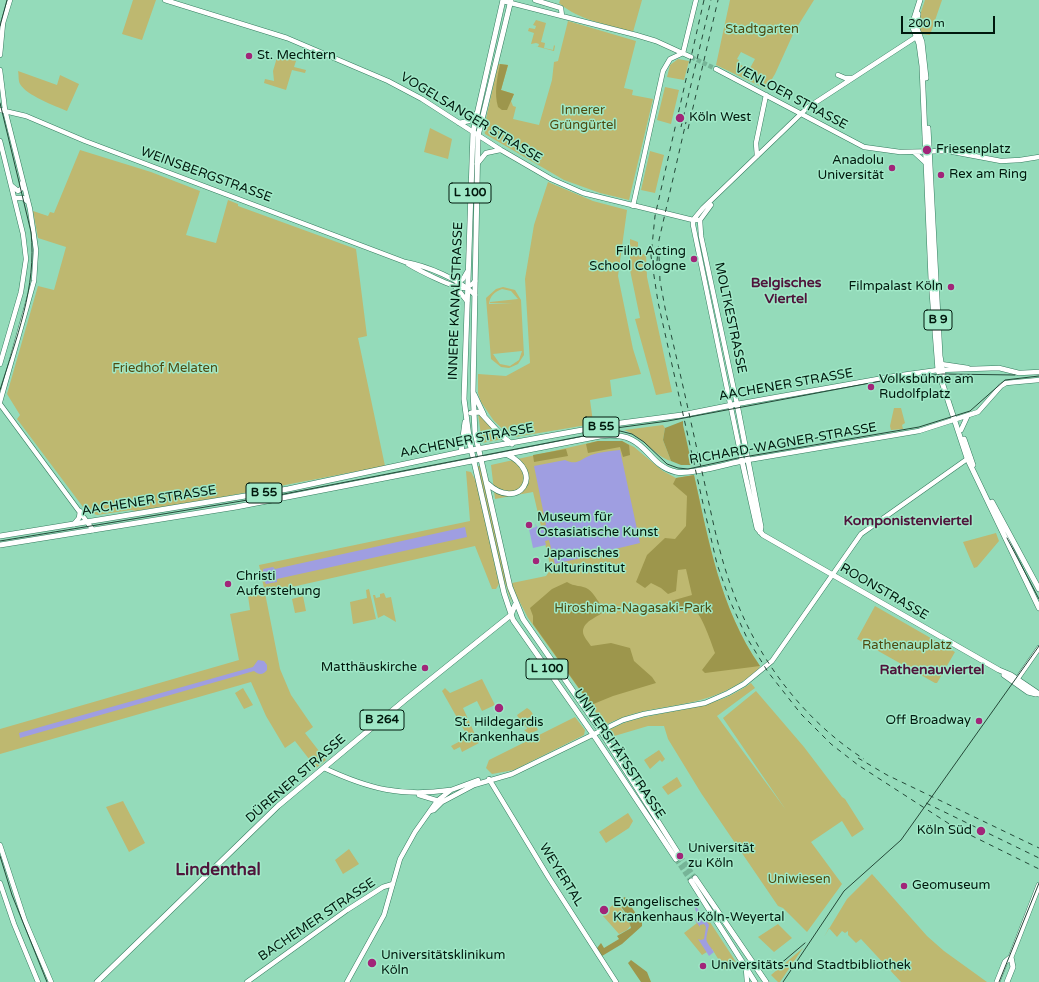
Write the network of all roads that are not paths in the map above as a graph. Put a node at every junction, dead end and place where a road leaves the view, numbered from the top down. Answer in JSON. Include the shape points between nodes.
{"nodes":[{"id":1,"x":10,"y":0,"type":"edge"},
{"id":2,"x":165,"y":0,"type":"edge"},
{"id":3,"x":503,"y":0,"type":"edge"},
{"id":4,"x":535,"y":0,"type":"edge"},
{"id":5,"x":696,"y":0,"type":"edge"},
{"id":6,"x":920,"y":0,"type":"edge"},
{"id":7,"x":923,"y":0,"type":"edge"},
{"id":8,"x":510,"y":2,"type":"edge"},
{"id":9,"x":553,"y":5,"type":"junction"},
{"id":10,"x":546,"y":12,"type":"junction"},
{"id":11,"x":562,"y":16,"type":"junction"},
{"id":12,"x":917,"y":37,"type":"junction"},
{"id":13,"x":902,"y":46,"type":"junction"},
{"id":14,"x":683,"y":53,"type":"junction"},
{"id":15,"x":0,"y":55,"type":"edge"},
{"id":16,"x":691,"y":57,"type":"tunnel mouth"},
{"id":17,"x":716,"y":69,"type":"tunnel mouth"},
{"id":18,"x":0,"y":70,"type":"edge"},
{"id":19,"x":838,"y":75,"type":"dead end"},
{"id":20,"x":852,"y":78,"type":"junction"},
{"id":21,"x":766,"y":95,"type":"junction"},
{"id":22,"x":2,"y":110,"type":"edge"},
{"id":23,"x":801,"y":113,"type":"junction"},
{"id":24,"x":476,"y":114,"type":"junction"},
{"id":25,"x":458,"y":123,"type":"junction"},
{"id":26,"x":473,"y":132,"type":"junction"},
{"id":27,"x":478,"y":136,"type":"junction"},
{"id":28,"x":0,"y":141,"type":"edge"},
{"id":29,"x":500,"y":150,"type":"junction"},
{"id":30,"x":928,"y":151,"type":"junction"},
{"id":31,"x":914,"y":152,"type":"junction"},
{"id":32,"x":757,"y":156,"type":"junction"},
{"id":33,"x":1039,"y":157,"type":"edge"},
{"id":34,"x":477,"y":164,"type":"junction"},
{"id":35,"x":927,"y":164,"type":"junction"},
{"id":36,"x":22,"y":182,"type":"junction"},
{"id":37,"x":11,"y":185,"type":"junction"},
{"id":38,"x":719,"y":194,"type":"junction"},
{"id":39,"x":14,"y":198,"type":"junction"},
{"id":40,"x":28,"y":202,"type":"junction"},
{"id":41,"x":633,"y":206,"type":"junction"},
{"id":42,"x":694,"y":220,"type":"junction"},
{"id":43,"x":700,"y":220,"type":"junction"},
{"id":44,"x":467,"y":272,"type":"junction"},
{"id":45,"x":475,"y":281,"type":"junction"},
{"id":46,"x":456,"y":284,"type":"junction"},
{"id":47,"x":467,"y":287,"type":"junction"},
{"id":48,"x":475,"y":295,"type":"junction"},
{"id":49,"x":467,"y":301,"type":"junction"},
{"id":50,"x":0,"y":364,"type":"edge"},
{"id":51,"x":940,"y":368,"type":"junction"},
{"id":52,"x":1039,"y":372,"type":"edge"},
{"id":53,"x":1039,"y":380,"type":"edge"},
{"id":54,"x":472,"y":391,"type":"junction"},
{"id":55,"x":0,"y":403,"type":"edge"},
{"id":56,"x":737,"y":404,"type":"junction"},
{"id":57,"x":730,"y":406,"type":"junction"},
{"id":58,"x":473,"y":412,"type":"junction"},
{"id":59,"x":967,"y":417,"type":"junction"},
{"id":60,"x":486,"y":418,"type":"junction"},
{"id":61,"x":465,"y":419,"type":"junction"},
{"id":62,"x":955,"y":420,"type":"junction"},
{"id":63,"x":960,"y":430,"type":"junction"},
{"id":64,"x":626,"y":436,"type":"joint"},
{"id":65,"x":512,"y":444,"type":"junction"},
{"id":66,"x":479,"y":450,"type":"junction"},
{"id":67,"x":471,"y":451,"type":"junction"},
{"id":68,"x":461,"y":452,"type":"junction"},
{"id":69,"x":506,"y":454,"type":"junction"},
{"id":70,"x":969,"y":457,"type":"junction"},
{"id":71,"x":434,"y":458,"type":"junction"},
{"id":72,"x":481,"y":459,"type":"junction"},
{"id":73,"x":427,"y":460,"type":"junction"},
{"id":74,"x":745,"y":460,"type":"junction"},
{"id":75,"x":474,"y":461,"type":"junction"},
{"id":76,"x":433,"y":468,"type":"junction"},
{"id":77,"x":417,"y":472,"type":"junction"},
{"id":78,"x":486,"y":482,"type":"junction"},
{"id":79,"x":80,"y":511,"type":"junction"},
{"id":80,"x":98,"y":520,"type":"junction"},
{"id":81,"x":88,"y":522,"type":"junction"},
{"id":82,"x":74,"y":524,"type":"junction"},
{"id":83,"x":93,"y":530,"type":"junction"},
{"id":84,"x":760,"y":532,"type":"joint"},
{"id":85,"x":0,"y":536,"type":"edge"},
{"id":86,"x":0,"y":545,"type":"edge"},
{"id":87,"x":831,"y":574,"type":"junction"},
{"id":88,"x":1039,"y":589,"type":"edge"},
{"id":89,"x":504,"y":593,"type":"junction"},
{"id":90,"x":506,"y":604,"type":"junction"},
{"id":91,"x":515,"y":604,"type":"junction"},
{"id":92,"x":1039,"y":608,"type":"edge"},
{"id":93,"x":511,"y":615,"type":"junction"},
{"id":94,"x":523,"y":619,"type":"junction"},
{"id":95,"x":504,"y":620,"type":"junction"},
{"id":96,"x":1039,"y":648,"type":"edge"},
{"id":97,"x":1016,"y":681,"type":"junction"},
{"id":98,"x":573,"y":691,"type":"junction"},
{"id":99,"x":565,"y":694,"type":"junction"},
{"id":100,"x":1039,"y":694,"type":"edge"},
{"id":101,"x":600,"y":730,"type":"junction"},
{"id":102,"x":593,"y":734,"type":"junction"},
{"id":103,"x":324,"y":768,"type":"junction"},
{"id":104,"x":489,"y":779,"type":"junction"},
{"id":105,"x":452,"y":790,"type":"junction"},
{"id":106,"x":417,"y":794,"type":"junction"},
{"id":107,"x":436,"y":801,"type":"junction"},
{"id":108,"x":442,"y":802,"type":"junction"},
{"id":109,"x":430,"y":811,"type":"junction"},
{"id":110,"x":0,"y":845,"type":"edge"},
{"id":111,"x":0,"y":883,"type":"edge"},
{"id":112,"x":393,"y":884,"type":"junction"},
{"id":113,"x":1039,"y":885,"type":"edge"},
{"id":114,"x":1011,"y":958,"type":"junction"},
{"id":115,"x":746,"y":969,"type":"junction"},
{"id":116,"x":762,"y":976,"type":"junction"},
{"id":117,"x":38,"y":982,"type":"edge"},
{"id":118,"x":50,"y":982,"type":"edge"},
{"id":119,"x":98,"y":982,"type":"edge"},
{"id":120,"x":248,"y":982,"type":"edge"},
{"id":121,"x":347,"y":982,"type":"edge"},
{"id":122,"x":616,"y":982,"type":"edge"},
{"id":123,"x":746,"y":982,"type":"edge"},
{"id":124,"x":755,"y":982,"type":"edge"},
{"id":125,"x":766,"y":982,"type":"edge"},
{"id":126,"x":996,"y":982,"type":"edge"},
{"id":127,"x":1007,"y":982,"type":"edge"}],
"edges":[{"from":1,"to":15,"type":"main road","via":[[3,23]]},
{"from":2,"to":25,"type":"main road","name":"VOGELSANGER STRASSE","via":[[314,49],[409,91]]},
{"from":3,"to":8,"type":"main road"},
{"from":3,"to":24,"type":"main road","name":"INNERE KANALSTRASSE","number":"L 100"},
{"from":4,"to":9,"type":"main road"},
{"from":5,"to":14,"type":"main road"},
{"from":6,"to":12,"type":"main road","number":"B 9","via":[[912,23]]},
{"from":7,"to":12,"type":"main road","number":"B 9","via":[[917,19]]},
{"from":8,"to":10,"type":"main road"},
{"from":8,"to":27,"type":"main road","name":"INNERE KANALSTRASSE","number":"L 100"},
{"from":9,"to":10,"type":"main road"},
{"from":9,"to":11,"type":"main road","via":[[561,8]]},
{"from":10,"to":11,"type":"main road"},
{"from":11,"to":14,"type":"main road","via":[[636,35]]},
{"from":12,"to":13,"type":"main road"},
{"from":12,"to":13,"type":"main road"},
{"from":12,"to":30,"type":"main road","number":"B 9","via":[[922,66]]},
{"from":13,"to":20,"type":"main road"},
{"from":14,"to":16,"type":"main road"},
{"from":14,"to":41,"type":"main road","via":[[670,59],[663,71]]},
{"from":17,"to":21,"type":"main road","name":"VENLOER STRASSE"},
{"from":18,"to":22,"type":"main road"},
{"from":19,"to":20,"type":"main road"},
{"from":20,"to":23,"type":"main road"},
{"from":21,"to":23,"type":"main road","name":"VENLOER STRASSE"},
{"from":21,"to":32,"type":"main road","via":[[756,143]]},
{"from":22,"to":36,"type":"main road"},
{"from":22,"to":46,"type":"main road","name":"WEINSBERGSTRASSE","via":[[26,116]]},
{"from":23,"to":31,"type":"main road","name":"VENLOER STRASSE","via":[[856,144],[877,150]]},
{"from":23,"to":32,"type":"main road"},
{"from":24,"to":25,"type":"main road","via":[[469,121]]},
{"from":24,"to":26,"type":"main road","name":"INNERE KANALSTRASSE","number":"L 100"},
{"from":25,"to":26,"type":"main road","name":"VOGELSANGER STRASSE"},
{"from":26,"to":27,"type":"main road","name":"VOGELSANGER STRASSE"},
{"from":26,"to":44,"type":"main road","name":"INNERE KANALSTRASSE","number":"L 100"},
{"from":27,"to":29,"type":"main road","name":"VOGELSANGER STRASSE"},
{"from":27,"to":34,"type":"main road","name":"INNERE KANALSTRASSE","number":"L 100"},
{"from":28,"to":37,"type":"main road"},
{"from":29,"to":34,"type":"main road","via":[[486,153]]},
{"from":29,"to":41,"type":"main road","name":"VOGELSANGER STRASSE","via":[[551,179],[584,193]]},
{"from":30,"to":31,"type":"main road"},
{"from":30,"to":33,"type":"main road","via":[[957,152],[1002,161]]},
{"from":30,"to":35,"type":"main road","number":"B 9"},
{"from":30,"to":51,"type":"main road","number":"B 9"},
{"from":31,"to":35,"type":"main road"},
{"from":32,"to":38,"type":"main road"},
{"from":34,"to":45,"type":"main road","name":"INNERE KANALSTRASSE","number":"L 100"},
{"from":35,"to":51,"type":"main road","number":"B 9","via":[[932,279]]},
{"from":36,"to":37,"type":"main road","via":[[22,188],[18,191]]},
{"from":36,"to":40,"type":"main road"},
{"from":37,"to":39,"type":"main road"},
{"from":38,"to":42,"type":"main road"},
{"from":38,"to":43,"type":"main road"},
{"from":39,"to":40,"type":"main road","via":[[23,198]]},
{"from":39,"to":50,"type":"main road","via":[[23,234],[25,267],[21,292]]},
{"from":40,"to":55,"type":"main road","via":[[36,250],[34,281]]},
{"from":41,"to":42,"type":"main road","name":"VOGELSANGER STRASSE"},
{"from":42,"to":43,"type":"main road","name":"VOGELSANGER STRASSE"},
{"from":42,"to":57,"type":"main road","name":"MOLTKESTRASSE"},
{"from":43,"to":56,"type":"main road","name":"MOLTKESTRASSE","via":[[701,236]]},
{"from":44,"to":46,"type":"main road"},
{"from":44,"to":47,"type":"main road","name":"INNERE KANALSTRASSE","number":"L 100"},
{"from":45,"to":47,"type":"main road"},
{"from":45,"to":48,"type":"main road","name":"INNERE KANALSTRASSE","number":"L 100"},
{"from":46,"to":47,"type":"main road","name":"WEINSBERGSTRASSE"},
{"from":46,"to":49,"type":"main road"},
{"from":47,"to":48,"type":"main road","name":"WEINSBERGSTRASSE"},
{"from":47,"to":49,"type":"main road","name":"INNERE KANALSTRASSE","number":"L 100"},
{"from":48,"to":54,"type":"main road","name":"INNERE KANALSTRASSE","number":"L 100"},
{"from":49,"to":61,"type":"main road","name":"INNERE KANALSTRASSE","number":"L 100"},
{"from":51,"to":52,"type":"main road","name":"AACHENER STRASSE","via":[[996,368],[1019,373]]},
{"from":51,"to":56,"type":"main road","name":"AACHENER STRASSE"},
{"from":51,"to":62,"type":"main road","number":"B 9"},
{"from":53,"to":59,"type":"main road","name":"RICHARD-WAGNER-STRASSE","via":[[1003,384],[984,408]]},
{"from":54,"to":58,"type":"main road","name":"INNERE KANALSTRASSE","number":"L 100"},
{"from":54,"to":60,"type":"main road","number":"L 100"},
{"from":55,"to":79,"type":"main road"},
{"from":56,"to":57,"type":"main road","name":"AACHENER STRASSE","number":"B 55"},
{"from":56,"to":74,"type":"main road","name":"MOLTKESTRASSE"},
{"from":57,"to":65,"type":"main road","name":"AACHENER STRASSE","number":"B 55","via":[[620,423]]},
{"from":57,"to":74,"type":"main road","name":"MOLTKESTRASSE"},
{"from":58,"to":60,"type":"main road","number":"L 100","via":[[480,412]]},
{"from":58,"to":61,"type":"main road"},
{"from":58,"to":66,"type":"main road","name":"INNERE KANALSTRASSE","number":"L 100"},
{"from":59,"to":62,"type":"main road","name":"RICHARD-WAGNER-STRASSE"},
{"from":59,"to":63,"type":"main road"},
{"from":60,"to":65,"type":"main road","number":"L 100"},
{"from":61,"to":67,"type":"main road","name":"INNERE KANALSTRASSE","number":"L 100"},
{"from":61,"to":68,"type":"main road","number":"L 100"},
{"from":62,"to":63,"type":"main road","number":"B 9"},
{"from":62,"to":70,"type":"main road","number":"B 9"},
{"from":62,"to":74,"type":"main road","name":"RICHARD-WAGNER-STRASSE","via":[[917,432]]},
{"from":63,"to":70,"type":"main road","number":"B 9"},
{"from":64,"to":69,"type":"main road","name":"AACHENER STRASSE","number":"B 55","via":[[610,434]]},
{"from":64,"to":74,"type":"main road","name":"RICHARD-WAGNER-STRASSE","number":"B 55","via":[[638,442],[661,464],[674,472]]},
{"from":65,"to":66,"type":"main road","name":"AACHENER STRASSE","number":"B 55"},
{"from":66,"to":67,"type":"main road","name":"AACHENER STRASSE","number":"B 55"},
{"from":66,"to":72,"type":"main road","name":"INNERE KANALSTRASSE"},
{"from":67,"to":68,"type":"main road","name":"AACHENER STRASSE","number":"B 55"},
{"from":67,"to":75,"type":"main road","name":"INNERE KANALSTRASSE"},
{"from":68,"to":71,"type":"main road","name":"AACHENER STRASSE","number":"B 55"},
{"from":69,"to":72,"type":"main road","name":"AACHENER STRASSE","number":"B 55"},
{"from":69,"to":78,"type":"main road","via":[[524,466],[524,485],[515,493],[508,494],[496,491]]},
{"from":70,"to":87,"type":"main road","name":"BACHEMER STRASSE","via":[[861,534]]},
{"from":70,"to":88,"type":"main road","number":"B 9"},
{"from":70,"to":92,"type":"main road","number":"B 9"},
{"from":71,"to":73,"type":"main road","name":"AACHENER STRASSE","number":"B 55"},
{"from":71,"to":76,"type":"main road","via":[[431,463]]},
{"from":72,"to":75,"type":"main road","name":"AACHENER STRASSE","number":"B 55"},
{"from":72,"to":78,"type":"main road","name":"UNIVERSITÄTSSTRASSE"},
{"from":73,"to":77,"type":"main road"},
{"from":73,"to":80,"type":"main road","name":"AACHENER STRASSE","number":"B 55","via":[[288,489]]},
{"from":74,"to":84,"type":"main road","name":"MOLTKESTRASSE"},
{"from":75,"to":76,"type":"main road","name":"AACHENER STRASSE","number":"B 55"},
{"from":75,"to":89,"type":"main road","name":"UNIVERSITÄTSSTRASSE"},
{"from":76,"to":77,"type":"main road","name":"AACHENER STRASSE","number":"B 55"},
{"from":77,"to":83,"type":"main road","name":"AACHENER STRASSE","number":"B 55","via":[[236,507]]},
{"from":78,"to":91,"type":"main road","name":"UNIVERSITÄTSSTRASSE"},
{"from":79,"to":81,"type":"main road"},
{"from":79,"to":82,"type":"main road","via":[[79,518]]},
{"from":80,"to":81,"type":"main road","name":"AACHENER STRASSE","number":"B 55"},
{"from":80,"to":83,"type":"main road"},
{"from":81,"to":82,"type":"main road","name":"AACHENER STRASSE","number":"B 55"},
{"from":81,"to":83,"type":"main road"},
{"from":82,"to":85,"type":"main road","name":"AACHENER STRASSE","number":"B 55"},
{"from":83,"to":86,"type":"main road","name":"AACHENER STRASSE","number":"B 55"},
{"from":84,"to":87,"type":"main road","name":"ROONSTRASSE"},
{"from":87,"to":97,"type":"main road","name":"ROONSTRASSE"},
{"from":87,"to":101,"type":"main road","name":"BACHEMER STRASSE","via":[[772,661],[744,684],[717,698],[692,706],[634,717]]},
{"from":89,"to":90,"type":"main road","name":"UNIVERSITÄTSSTRASSE"},
{"from":89,"to":95,"type":"main road"},
{"from":90,"to":91,"type":"main road"},
{"from":90,"to":93,"type":"main road","name":"UNIVERSITÄTSSTRASSE"},
{"from":91,"to":93,"type":"main road"},
{"from":91,"to":94,"type":"main road","name":"UNIVERSITÄTSSTRASSE","number":"L 100"},
{"from":93,"to":94,"type":"main road"},
{"from":93,"to":95,"type":"main road","name":"DÜRENER STRASSE","number":"B 264"},
{"from":93,"to":99,"type":"main road","name":"UNIVERSITÄTSSTRASSE","number":"L 100"},
{"from":94,"to":98,"type":"main road","name":"UNIVERSITÄTSSTRASSE","number":"L 100"},
{"from":95,"to":103,"type":"main road","name":"DÜRENER STRASSE","number":"B 264"},
{"from":96,"to":97,"type":"main road"},
{"from":97,"to":100,"type":"main road","name":"ROONSTRASSE"},
{"from":98,"to":99,"type":"main road","via":[[568,690]]},
{"from":98,"to":101,"type":"main road","name":"UNIVERSITÄTSSTRASSE","number":"L 100"},
{"from":99,"to":102,"type":"main road","name":"UNIVERSITÄTSSTRASSE","number":"L 100"},
{"from":101,"to":102,"type":"main road","name":"BACHEMER STRASSE"},
{"from":101,"to":102,"type":"main road","name":"UNIVERSITÄTSSTRASSE","number":"L 100","via":[[678,857]]},
{"from":102,"to":104,"type":"main road","name":"BACHEMER STRASSE","via":[[512,774]]},
{"from":103,"to":106,"type":"main road","via":[[383,790]]},
{"from":103,"to":119,"type":"main road","name":"DÜRENER STRASSE","number":"B 264","via":[[274,810]]},
{"from":104,"to":105,"type":"main road","name":"BACHEMER STRASSE"},
{"from":104,"to":108,"type":"main road","name":"BACHEMER STRASSE"},
{"from":104,"to":122,"type":"main road","name":"WEYERTAL","via":[[548,878]]},
{"from":105,"to":106,"type":"main road"},
{"from":105,"to":107,"type":"main road","name":"BACHEMER STRASSE"},
{"from":106,"to":107,"type":"main road"},
{"from":107,"to":108,"type":"main road"},
{"from":107,"to":109,"type":"main road","name":"BACHEMER STRASSE"},
{"from":108,"to":109,"type":"main road","name":"BACHEMER STRASSE"},
{"from":109,"to":112,"type":"main road","name":"BACHEMER STRASSE","via":[[403,854]]},
{"from":110,"to":118,"type":"main road","via":[[25,921]]},
{"from":111,"to":117,"type":"main road"},
{"from":112,"to":120,"type":"main road","name":"BACHEMER STRASSE","via":[[381,888],[347,910]]},
{"from":112,"to":121,"type":"main road","via":[[382,920]]},
{"from":113,"to":114,"type":"main road"},
{"from":114,"to":126,"type":"main road","via":[[1005,962]]},
{"from":114,"to":127,"type":"main road","via":[[1013,968]]},
{"from":115,"to":116,"type":"main road","via":[[693,880]]},
{"from":115,"to":123,"type":"main road"},
{"from":115,"to":124,"type":"main road"},
{"from":116,"to":124,"type":"main road"},
{"from":116,"to":125,"type":"main road"}]}
